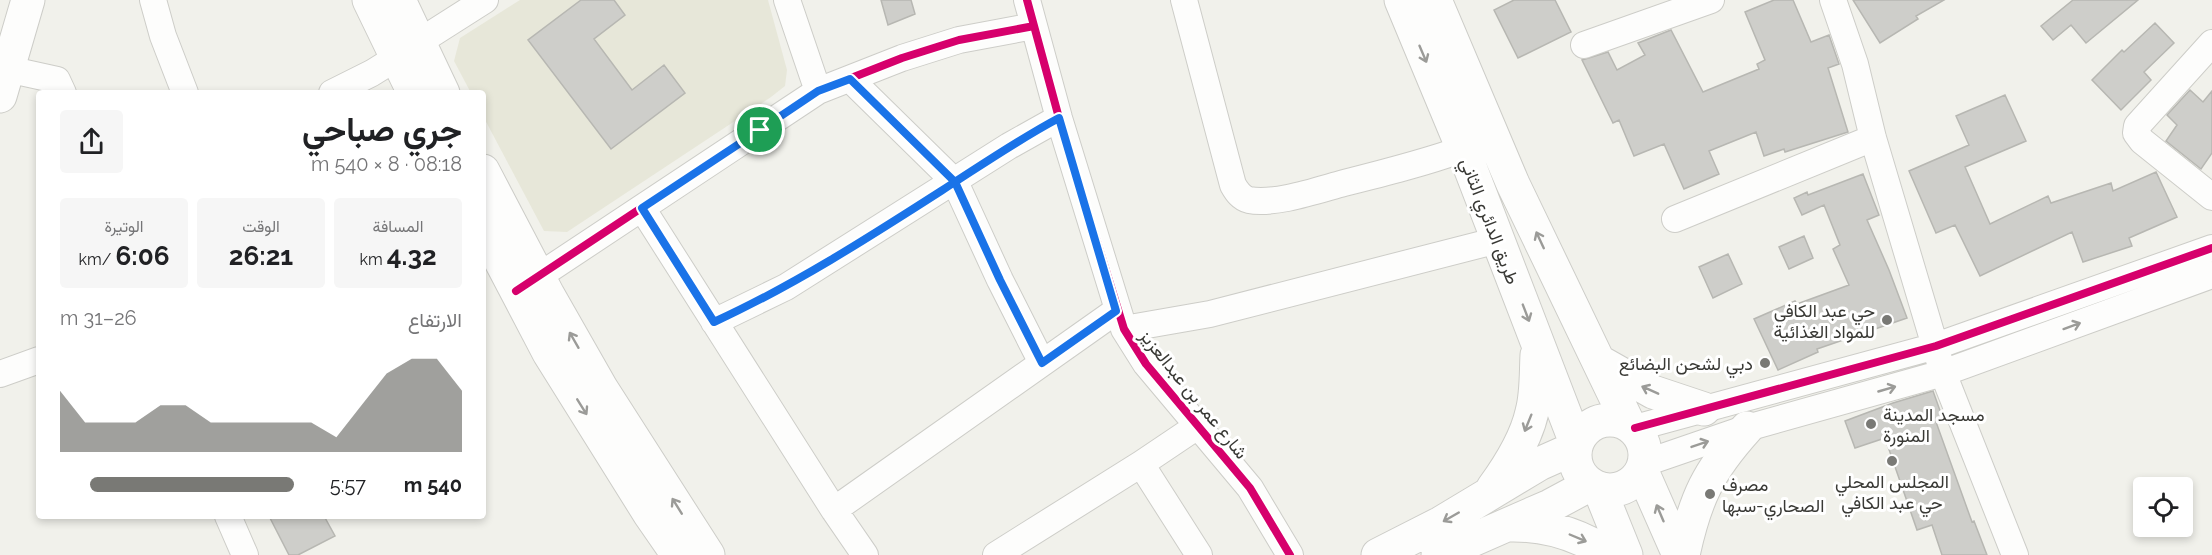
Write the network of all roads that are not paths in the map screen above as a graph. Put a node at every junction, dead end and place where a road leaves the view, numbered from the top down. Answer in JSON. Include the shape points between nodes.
{"nodes":[{"id":1,"x":8,"y":0,"type":"edge"},
{"id":2,"x":28,"y":0,"type":"edge"},
{"id":3,"x":153,"y":0,"type":"edge"},
{"id":4,"x":369,"y":0,"type":"edge"},
{"id":5,"x":399,"y":0,"type":"edge"},
{"id":6,"x":485,"y":0,"type":"edge"},
{"id":7,"x":787,"y":0,"type":"edge"},
{"id":8,"x":1027,"y":0,"type":"edge"},
{"id":9,"x":1184,"y":0,"type":"edge"},
{"id":10,"x":1401,"y":0,"type":"edge"},
{"id":11,"x":1435,"y":0,"type":"edge"},
{"id":12,"x":1711,"y":0,"type":"edge"},
{"id":13,"x":1833,"y":0,"type":"edge"},
{"id":14,"x":0,"y":26,"type":"edge"},
{"id":15,"x":1034,"y":26,"type":"junction"},
{"id":16,"x":2212,"y":43,"type":"edge"},
{"id":17,"x":1584,"y":45,"type":"dead end"},
{"id":18,"x":407,"y":50,"type":"junction"},
{"id":19,"x":850,"y":79,"type":"junction"},
{"id":20,"x":3,"y":82,"type":"edge"},
{"id":21,"x":62,"y":90,"type":"edge"},
{"id":22,"x":184,"y":90,"type":"edge"},
{"id":23,"x":338,"y":90,"type":"edge"},
{"id":24,"x":414,"y":90,"type":"edge"},
{"id":25,"x":440,"y":90,"type":"edge"},
{"id":26,"x":818,"y":91,"type":"junction"},
{"id":27,"x":1059,"y":118,"type":"junction"},
{"id":28,"x":1873,"y":138,"type":"junction"},
{"id":29,"x":1463,"y":149,"type":"junction"},
{"id":30,"x":486,"y":179,"type":"edge"},
{"id":31,"x":955,"y":182,"type":"junction"},
{"id":32,"x":2212,"y":197,"type":"edge"},
{"id":33,"x":642,"y":208,"type":"junction"},
{"id":34,"x":1675,"y":219,"type":"dead end"},
{"id":35,"x":486,"y":231,"type":"edge"},
{"id":36,"x":1498,"y":240,"type":"junction"},
{"id":37,"x":2212,"y":248,"type":"edge"},
{"id":38,"x":2212,"y":275,"type":"edge"},
{"id":39,"x":528,"y":284,"type":"junction"},
{"id":40,"x":1120,"y":320,"type":"junction"},
{"id":41,"x":714,"y":322,"type":"junction"},
{"id":42,"x":1538,"y":344,"type":"junction"},
{"id":43,"x":1936,"y":346,"type":"junction"},
{"id":44,"x":36,"y":361,"type":"edge"},
{"id":45,"x":1600,"y":362,"type":"junction"},
{"id":46,"x":1042,"y":363,"type":"junction"},
{"id":47,"x":1943,"y":373,"type":"junction"},
{"id":48,"x":0,"y":374,"type":"edge"},
{"id":49,"x":1704,"y":409,"type":"junction"},
{"id":50,"x":1199,"y":425,"type":"junction"},
{"id":51,"x":1632,"y":426,"type":"junction"},
{"id":52,"x":1747,"y":428,"type":"junction"},
{"id":53,"x":1576,"y":445,"type":"junction"},
{"id":54,"x":1141,"y":465,"type":"junction"},
{"id":55,"x":1643,"y":467,"type":"junction"},
{"id":56,"x":1595,"y":486,"type":"junction"},
{"id":57,"x":1486,"y":496,"type":"junction"},
{"id":58,"x":834,"y":510,"type":"junction"},
{"id":59,"x":229,"y":519,"type":"edge"},
{"id":60,"x":1501,"y":526,"type":"junction"},
{"id":61,"x":245,"y":555,"type":"edge"},
{"id":62,"x":678,"y":555,"type":"edge"},
{"id":63,"x":708,"y":555,"type":"edge"},
{"id":64,"x":865,"y":555,"type":"edge"},
{"id":65,"x":996,"y":555,"type":"edge"},
{"id":66,"x":1199,"y":555,"type":"edge"},
{"id":67,"x":1290,"y":555,"type":"edge"},
{"id":68,"x":1378,"y":555,"type":"edge"},
{"id":69,"x":1438,"y":555,"type":"edge"},
{"id":70,"x":1610,"y":555,"type":"edge"},
{"id":71,"x":1626,"y":555,"type":"edge"},
{"id":72,"x":1681,"y":555,"type":"edge"},
{"id":73,"x":2015,"y":555,"type":"edge"}],
"edges":[{"from":1,"to":14,"type":"main road"},
{"from":2,"to":20,"type":"main road"},
{"from":3,"to":22,"type":"street"},
{"from":4,"to":18,"type":"main road"},
{"from":5,"to":18,"type":"main road"},
{"from":6,"to":18,"type":"street"},
{"from":7,"to":26,"type":"street"},
{"from":8,"to":15,"type":"street","name":"شارع عمر بن عبدالعزيز"},
{"from":9,"to":29,"type":"street","via":[[1233,185],[1245,199],[1290,198]]},
{"from":10,"to":29,"type":"main road","name":"طريق الدائري الثاني","one_way":true},
{"from":45,"to":11,"type":"main road","name":"طريق الدائري الثاني","one_way":true,"via":[[1505,167]]},
{"from":12,"to":17,"type":"street"},
{"from":13,"to":28,"type":"street","via":[[1855,64]]},
{"from":15,"to":19,"type":"street","via":[[959,40]]},
{"from":15,"to":27,"type":"street","name":"شارع عمر بن عبدالعزيز"},
{"from":16,"to":32,"type":"street","via":[[2137,126],[2136,133]]},
{"from":18,"to":23,"type":"street"},
{"from":18,"to":24,"type":"main road"},
{"from":18,"to":25,"type":"main road"},
{"from":19,"to":26,"type":"street"},
{"from":19,"to":31,"type":"street"},
{"from":20,"to":21,"type":"street","via":[[57,80]]},
{"from":26,"to":33,"type":"street"},
{"from":27,"to":31,"type":"street"},
{"from":27,"to":40,"type":"street","name":"شارع عمر بن عبدالعزيز"},
{"from":28,"to":34,"type":"street"},
{"from":28,"to":43,"type":"street"},
{"from":29,"to":36,"type":"main road","name":"طريق الدائري الثاني"},
{"from":30,"to":39,"type":"main road"},
{"from":31,"to":41,"type":"street","via":[[786,287]]},
{"from":31,"to":46,"type":"street"},
{"from":33,"to":39,"type":"street"},
{"from":33,"to":41,"type":"street"},
{"from":35,"to":39,"type":"main road"},
{"from":36,"to":40,"type":"street","via":[[1210,314]]},
{"from":36,"to":42,"type":"main road","name":"طريق الدائري الثاني","one_way":true},
{"from":37,"to":43,"type":"street"},
{"from":47,"to":38,"type":"street","one_way":true},
{"from":39,"to":62,"type":"main road","one_way":true,"via":[[549,353]]},
{"from":63,"to":39,"type":"main road","one_way":true,"via":[[601,388]]},
{"from":40,"to":46,"type":"street"},
{"from":40,"to":50,"type":"street","name":"شارع عمر بن عبدالعزيز","via":[[1146,364]]},
{"from":41,"to":58,"type":"street"},
{"from":42,"to":53,"type":"main road","name":"طريق الدائري الثاني"},
{"from":42,"to":57,"type":"main road","one_way":true,"via":[[1532,412],[1509,464]]},
{"from":43,"to":47,"type":"street"},
{"from":43,"to":49,"type":"street"},
{"from":44,"to":48,"type":"street"},
{"from":49,"to":45,"type":"main road","one_way":true,"via":[[1653,392]]},
{"from":45,"to":51,"type":"main road","name":"طريق الدائري الثاني"},
{"from":46,"to":58,"type":"street"},
{"from":52,"to":47,"type":"street","one_way":true},
{"from":47,"to":73,"type":"street"},
{"from":49,"to":51,"type":"street"},
{"from":50,"to":54,"type":"street"},
{"from":50,"to":67,"type":"street","name":"شارع عمر بن عبدالعزيز","via":[[1250,488]]},
{"from":51,"to":53,"type":"main road","via":[[1618,420],[1595,422],[1585,429]]},
{"from":51,"to":55,"type":"main road","via":[[1644,444]]},
{"from":55,"to":52,"type":"street","one_way":true},
{"from":52,"to":72,"type":"main road","via":[[1725,452],[1703,489]]},
{"from":53,"to":56,"type":"main road","via":[[1578,468]]},
{"from":53,"to":57,"type":"main road"},
{"from":54,"to":65,"type":"street"},
{"from":54,"to":66,"type":"street"},
{"from":55,"to":56,"type":"main road","via":[[1634,481],[1621,489]]},
{"from":72,"to":55,"type":"main road","one_way":true},
{"from":56,"to":60,"type":"main road"},
{"from":56,"to":71,"type":"main road"},
{"from":57,"to":68,"type":"main road","one_way":true},
{"from":58,"to":64,"type":"street"},
{"from":59,"to":61,"type":"street"},
{"from":60,"to":69,"type":"main road"},
{"from":60,"to":70,"type":"main road","one_way":true,"via":[[1561,531]]}]}
